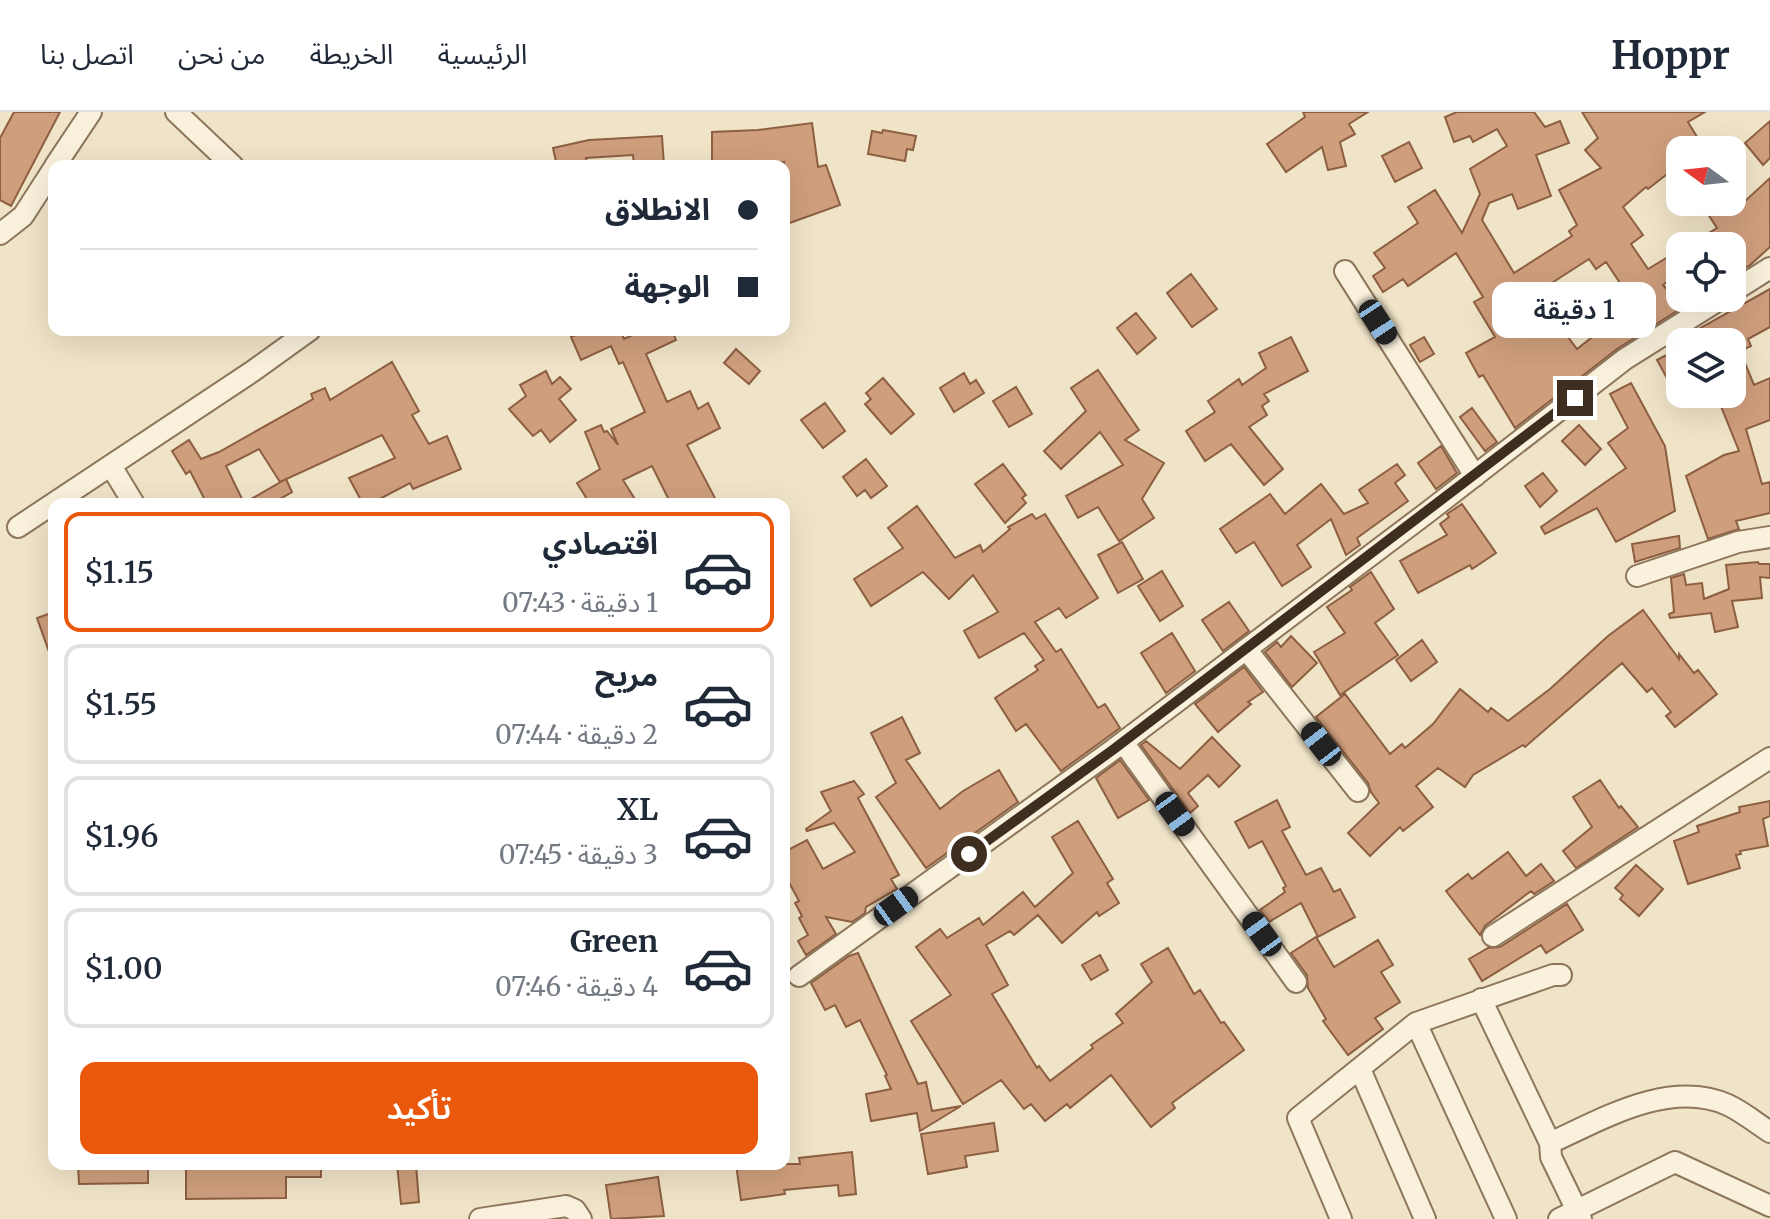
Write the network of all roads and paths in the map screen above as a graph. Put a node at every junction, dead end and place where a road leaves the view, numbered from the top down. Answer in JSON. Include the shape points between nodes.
{"nodes":[{"id":1,"x":91,"y":112,"type":"edge"},
{"id":2,"x":176,"y":112,"type":"edge"},
{"id":3,"x":60,"y":160,"type":"edge"},
{"id":4,"x":227,"y":160,"type":"edge"},
{"id":5,"x":48,"y":178,"type":"edge"},
{"id":6,"x":0,"y":234,"type":"edge"},
{"id":7,"x":1770,"y":268,"type":"edge"},
{"id":8,"x":1345,"y":271,"type":"dead end"},
{"id":9,"x":1746,"y":283,"type":"edge"},
{"id":10,"x":1700,"y":312,"type":"edge"},
{"id":11,"x":302,"y":336,"type":"edge"},
{"id":12,"x":111,"y":466,"type":"junction"},
{"id":13,"x":1475,"y":476,"type":"junction"},
{"id":14,"x":62,"y":498,"type":"edge"},
{"id":15,"x":130,"y":498,"type":"edge"},
{"id":16,"x":48,"y":507,"type":"edge"},
{"id":17,"x":18,"y":527,"type":"dead end"},
{"id":18,"x":1770,"y":537,"type":"edge"},
{"id":19,"x":1637,"y":576,"type":"dead end"},
{"id":20,"x":1246,"y":649,"type":"junction"},
{"id":21,"x":1123,"y":742,"type":"junction"},
{"id":22,"x":1770,"y":758,"type":"edge"},
{"id":23,"x":1358,"y":791,"type":"dead end"},
{"id":24,"x":1493,"y":936,"type":"dead end"},
{"id":25,"x":1561,"y":975,"type":"dead end"},
{"id":26,"x":799,"y":976,"type":"dead end"},
{"id":27,"x":1296,"y":982,"type":"dead end"},
{"id":28,"x":1481,"y":999,"type":"junction"},
{"id":29,"x":1416,"y":1023,"type":"junction"},
{"id":30,"x":1360,"y":1069,"type":"junction"},
{"id":31,"x":1770,"y":1132,"type":"edge"},
{"id":32,"x":1550,"y":1143,"type":"junction"},
{"id":33,"x":1770,"y":1206,"type":"edge"},
{"id":34,"x":1572,"y":1216,"type":"edge"},
{"id":35,"x":480,"y":1219,"type":"edge"},
{"id":36,"x":581,"y":1219,"type":"edge"},
{"id":37,"x":1341,"y":1219,"type":"edge"},
{"id":38,"x":1425,"y":1219,"type":"edge"},
{"id":39,"x":1506,"y":1219,"type":"edge"}],
"edges":[{"from":1,"to":3,"type":"street"},
{"from":2,"to":4,"type":"street"},
{"from":5,"to":6,"type":"street","via":[[23,216]]},
{"from":7,"to":9,"type":"street"},
{"from":8,"to":13,"type":"street"},
{"from":10,"to":13,"type":"street","via":[[1625,359]]},
{"from":11,"to":12,"type":"street"},
{"from":12,"to":14,"type":"street"},
{"from":12,"to":15,"type":"street"},
{"from":13,"to":20,"type":"street"},
{"from":16,"to":17,"type":"street"},
{"from":18,"to":19,"type":"street","via":[[1738,542]]},
{"from":20,"to":21,"type":"street"},
{"from":20,"to":23,"type":"street"},
{"from":21,"to":26,"type":"street"},
{"from":21,"to":27,"type":"street"},
{"from":22,"to":24,"type":"street"},
{"from":25,"to":28,"type":"street"},
{"from":28,"to":29,"type":"street"},
{"from":28,"to":32,"type":"street"},
{"from":29,"to":30,"type":"street"},
{"from":29,"to":39,"type":"street"},
{"from":30,"to":37,"type":"street","via":[[1298,1118]]},
{"from":30,"to":38,"type":"street"},
{"from":31,"to":32,"type":"street","via":[[1728,1105],[1702,1098],[1645,1100]]},
{"from":32,"to":34,"type":"street"},
{"from":33,"to":34,"type":"street","via":[[1675,1162]]},
{"from":35,"to":36,"type":"street","via":[[566,1206]]}]}
